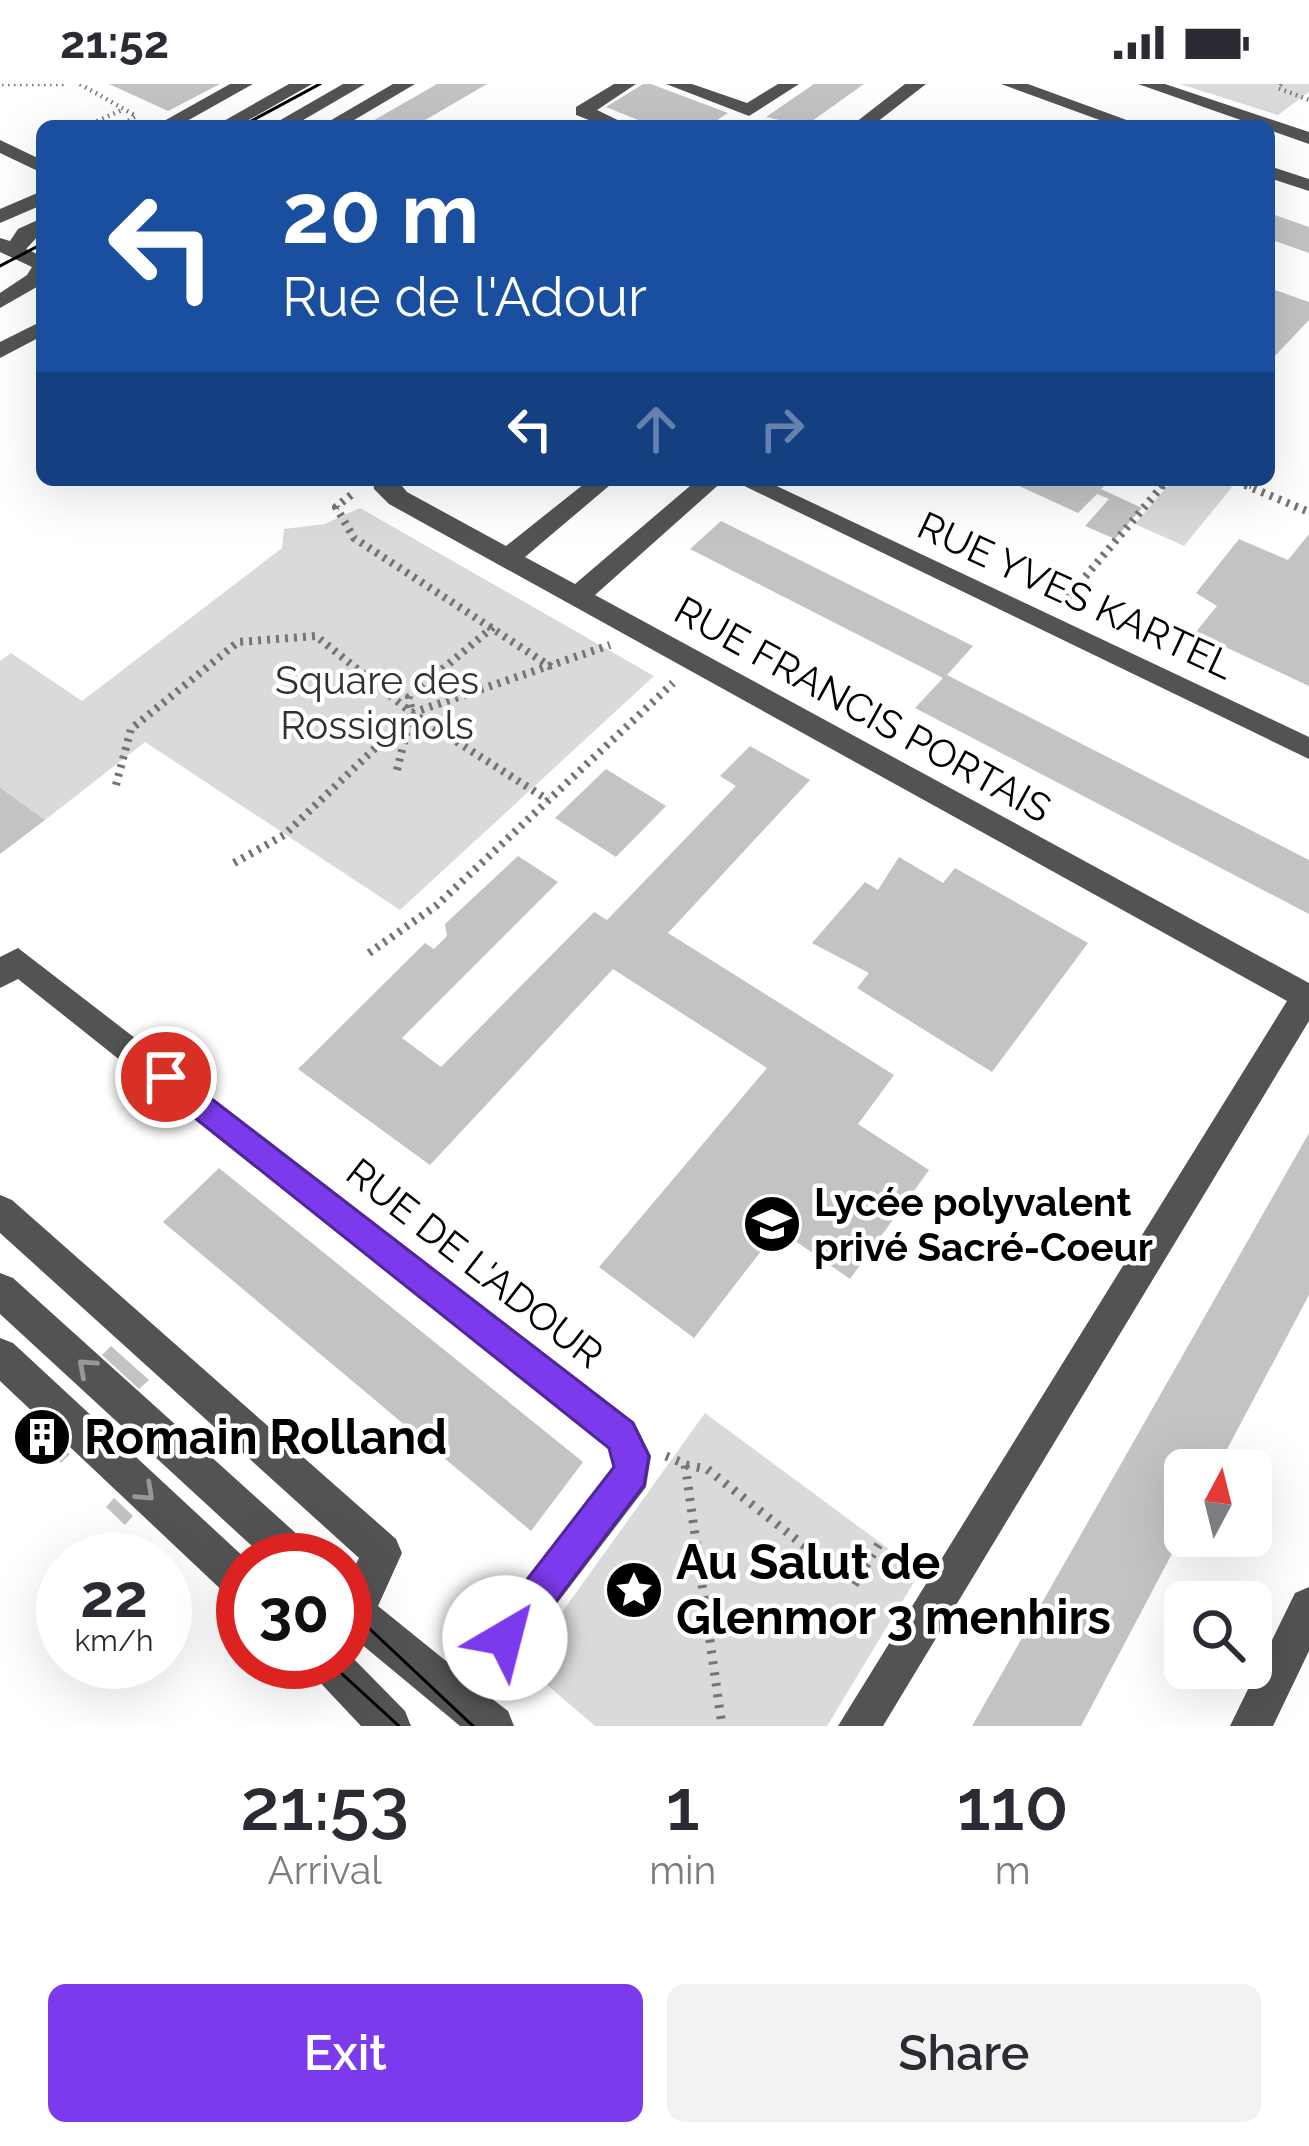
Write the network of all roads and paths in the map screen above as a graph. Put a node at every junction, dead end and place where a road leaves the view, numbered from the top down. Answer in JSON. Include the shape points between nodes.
{"nodes":[{"id":1,"x":2,"y":84,"type":"edge"},
{"id":2,"x":65,"y":84,"type":"edge"},
{"id":3,"x":80,"y":84,"type":"edge"},
{"id":4,"x":244,"y":84,"type":"edge"},
{"id":5,"x":303,"y":84,"type":"edge"},
{"id":6,"x":356,"y":84,"type":"edge"},
{"id":7,"x":406,"y":84,"type":"edge"},
{"id":8,"x":627,"y":84,"type":"edge"},
{"id":9,"x":675,"y":84,"type":"edge"},
{"id":10,"x":790,"y":84,"type":"edge"},
{"id":11,"x":917,"y":84,"type":"edge"},
{"id":12,"x":1010,"y":84,"type":"edge"},
{"id":13,"x":1147,"y":84,"type":"edge"},
{"id":14,"x":1281,"y":84,"type":"edge"},
{"id":15,"x":1309,"y":100,"type":"edge"},
{"id":16,"x":123,"y":110,"type":"junction"},
{"id":17,"x":100,"y":120,"type":"edge"},
{"id":18,"x":130,"y":120,"type":"edge"},
{"id":19,"x":175,"y":120,"type":"edge"},
{"id":20,"x":235,"y":120,"type":"edge"},
{"id":21,"x":290,"y":120,"type":"edge"},
{"id":22,"x":341,"y":120,"type":"edge"},
{"id":23,"x":606,"y":120,"type":"edge"},
{"id":24,"x":868,"y":120,"type":"edge"},
{"id":25,"x":1116,"y":120,"type":"edge"},
{"id":26,"x":1260,"y":120,"type":"edge"},
{"id":27,"x":1275,"y":125,"type":"edge"},
{"id":28,"x":1307,"y":135,"type":"edge"},
{"id":29,"x":0,"y":146,"type":"edge"},
{"id":30,"x":36,"y":164,"type":"edge"},
{"id":31,"x":1275,"y":174,"type":"edge"},
{"id":32,"x":1309,"y":185,"type":"edge"},
{"id":33,"x":36,"y":199,"type":"edge"},
{"id":34,"x":0,"y":217,"type":"edge"},
{"id":35,"x":0,"y":226,"type":"edge"},
{"id":36,"x":31,"y":247,"type":"edge"},
{"id":37,"x":0,"y":302,"type":"edge"},
{"id":38,"x":36,"y":331,"type":"edge"},
{"id":39,"x":0,"y":352,"type":"edge"},
{"id":40,"x":391,"y":486,"type":"edge"},
{"id":41,"x":597,"y":486,"type":"edge"},
{"id":42,"x":705,"y":486,"type":"edge"},
{"id":43,"x":757,"y":486,"type":"edge"},
{"id":44,"x":1162,"y":486,"type":"edge"},
{"id":45,"x":1247,"y":486,"type":"edge"},
{"id":46,"x":351,"y":495,"type":"dead end"},
{"id":47,"x":1309,"y":512,"type":"edge"},
{"id":48,"x":508,"y":558,"type":"junction"},
{"id":49,"x":578,"y":596,"type":"junction"},
{"id":50,"x":1045,"y":624,"type":"junction"},
{"id":51,"x":493,"y":627,"type":"junction"},
{"id":52,"x":644,"y":632,"type":"junction"},
{"id":53,"x":696,"y":662,"type":"junction"},
{"id":54,"x":551,"y":667,"type":"junction"},
{"id":55,"x":412,"y":712,"type":"junction"},
{"id":56,"x":1309,"y":749,"type":"edge"},
{"id":57,"x":397,"y":770,"type":"dead end"},
{"id":58,"x":116,"y":784,"type":"dead end"},
{"id":59,"x":548,"y":800,"type":"junction"},
{"id":60,"x":234,"y":863,"type":"dead end"},
{"id":61,"x":369,"y":953,"type":"dead end"},
{"id":62,"x":9,"y":968,"type":"edge"},
{"id":63,"x":1308,"y":998,"type":"edge"},
{"id":64,"x":0,"y":1211,"type":"edge"},
{"id":65,"x":0,"y":1290,"type":"edge"},
{"id":66,"x":0,"y":1356,"type":"edge"},
{"id":67,"x":621,"y":1436,"type":"junction"},
{"id":68,"x":685,"y":1465,"type":"junction"},
{"id":69,"x":266,"y":1533,"type":"edge"},
{"id":70,"x":360,"y":1533,"type":"edge"},
{"id":71,"x":883,"y":1539,"type":"dead end"},
{"id":72,"x":372,"y":1544,"type":"edge"},
{"id":73,"x":216,"y":1557,"type":"edge"},
{"id":74,"x":372,"y":1572,"type":"edge"},
{"id":75,"x":1309,"y":1606,"type":"edge"},
{"id":76,"x":372,"y":1634,"type":"edge"},
{"id":77,"x":354,"y":1689,"type":"edge"},
{"id":78,"x":459,"y":1698,"type":"junction"},
{"id":79,"x":390,"y":1726,"type":"edge"},
{"id":80,"x":493,"y":1726,"type":"edge"},
{"id":81,"x":722,"y":1726,"type":"edge"},
{"id":82,"x":859,"y":1726,"type":"edge"},
{"id":83,"x":1251,"y":1726,"type":"edge"}],
"edges":[{"from":1,"to":2,"type":"path"},
{"from":3,"to":16,"type":"path"},
{"from":4,"to":19,"type":"street"},
{"from":5,"to":20,"type":"street"},
{"from":6,"to":21,"type":"street"},
{"from":7,"to":22,"type":"street"},
{"from":8,"to":23,"type":"street","via":[[583,111]]},
{"from":9,"to":10,"type":"street","via":[[749,110]]},
{"from":11,"to":24,"type":"street"},
{"from":12,"to":25,"type":"street"},
{"from":13,"to":26,"type":"street"},
{"from":14,"to":15,"type":"path"},
{"from":16,"to":17,"type":"path"},
{"from":16,"to":18,"type":"path","via":[[136,116]]},
{"from":27,"to":28,"type":"street"},
{"from":29,"to":30,"type":"street"},
{"from":31,"to":32,"type":"street"},
{"from":33,"to":34,"type":"street"},
{"from":35,"to":36,"type":"street"},
{"from":36,"to":37,"type":"street","via":[[36,279]]},
{"from":38,"to":39,"type":"street"},
{"from":40,"to":48,"type":"street","name":"RUE FRANCIS PORTAIS"},
{"from":41,"to":48,"type":"street"},
{"from":42,"to":49,"type":"street"},
{"from":43,"to":50,"type":"street","name":"RUE YVES KARTEL"},
{"from":44,"to":50,"type":"path"},
{"from":45,"to":47,"type":"path"},
{"from":46,"to":51,"type":"path","via":[[336,507],[354,538]]},
{"from":48,"to":49,"type":"street","name":"RUE FRANCIS PORTAIS"},
{"from":49,"to":52,"type":"street","name":"RUE FRANCIS PORTAIS"},
{"from":50,"to":56,"type":"street","name":"RUE YVES KARTEL"},
{"from":51,"to":54,"type":"path"},
{"from":51,"to":55,"type":"path","via":[[409,697]]},
{"from":52,"to":53,"type":"street","name":"RUE FRANCIS PORTAIS"},
{"from":52,"to":54,"type":"path"},
{"from":53,"to":59,"type":"path"},
{"from":53,"to":63,"type":"street","name":"RUE FRANCIS PORTAIS"},
{"from":54,"to":55,"type":"path"},
{"from":55,"to":57,"type":"path"},
{"from":55,"to":58,"type":"path","via":[[316,636],[238,642],[130,729]]},
{"from":55,"to":59,"type":"path"},
{"from":55,"to":60,"type":"path","via":[[284,835]]},
{"from":59,"to":61,"type":"path","via":[[437,905]]},
{"from":62,"to":67,"type":"street","name":"RUE DE L'ADOUR"},
{"from":63,"to":82,"type":"street"},
{"from":64,"to":70,"type":"street"},
{"from":69,"to":65,"type":"street","one_way":true},
{"from":66,"to":73,"type":"street","one_way":true},
{"from":67,"to":68,"type":"path"},
{"from":67,"to":78,"type":"street","via":[[632,1473]]},
{"from":68,"to":71,"type":"path","via":[[707,1469],[854,1585]]},
{"from":68,"to":81,"type":"path"},
{"from":72,"to":74,"type":"street","via":[[382,1553]]},
{"from":75,"to":83,"type":"street"},
{"from":76,"to":78,"type":"street"},
{"from":77,"to":79,"type":"street"},
{"from":78,"to":80,"type":"street"}]}
